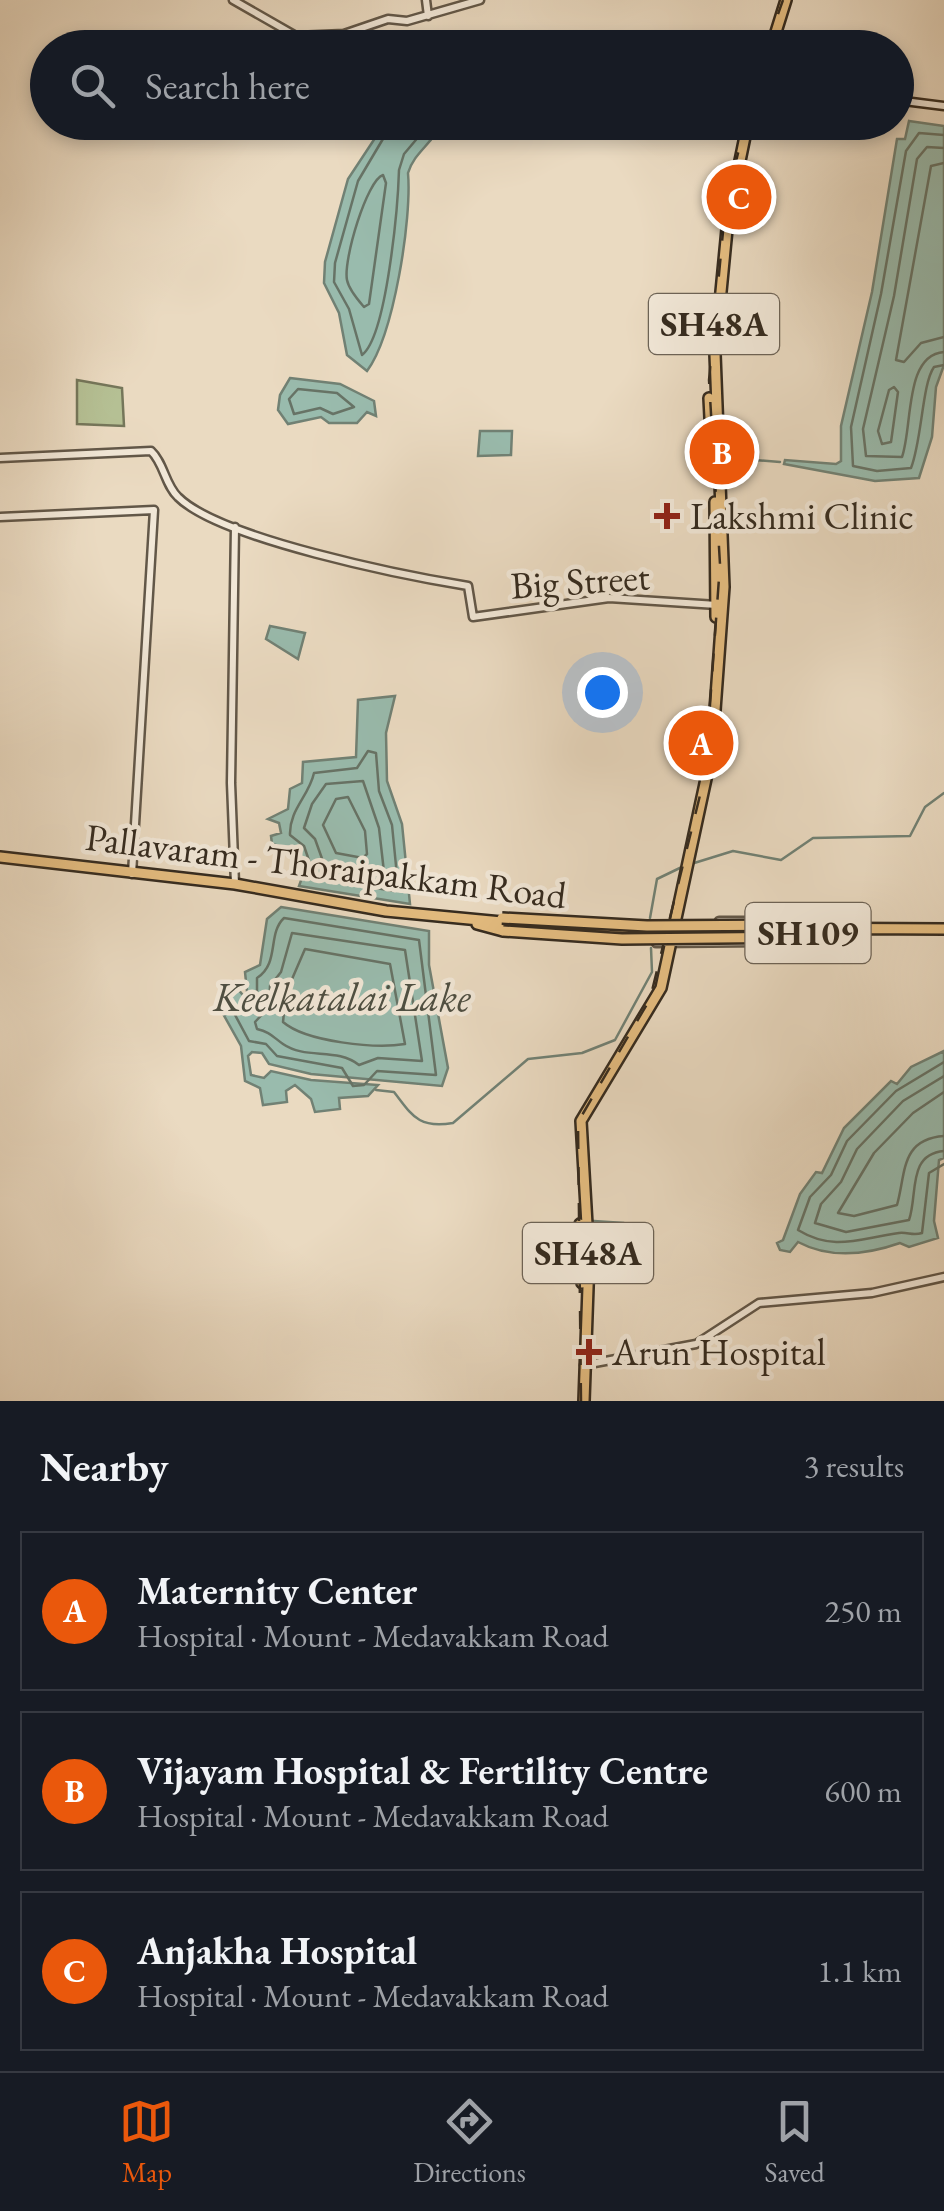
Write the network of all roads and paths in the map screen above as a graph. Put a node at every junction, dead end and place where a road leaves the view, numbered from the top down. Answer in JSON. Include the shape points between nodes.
{"nodes":[{"id":1,"x":233,"y":0,"type":"edge"},
{"id":2,"x":426,"y":0,"type":"edge"},
{"id":3,"x":480,"y":0,"type":"edge"},
{"id":4,"x":785,"y":0,"type":"edge"},
{"id":5,"x":428,"y":16,"type":"junction"},
{"id":6,"x":286,"y":30,"type":"edge"},
{"id":7,"x":357,"y":30,"type":"edge"},
{"id":8,"x":775,"y":30,"type":"edge"},
{"id":9,"x":914,"y":102,"type":"edge"},
{"id":10,"x":944,"y":106,"type":"edge"},
{"id":11,"x":743,"y":140,"type":"edge"},
{"id":12,"x":0,"y":458,"type":"edge"},
{"id":13,"x":0,"y":517,"type":"edge"},
{"id":14,"x":236,"y":527,"type":"junction"},
{"id":15,"x":719,"y":605,"type":"junction"},
{"id":16,"x":0,"y":859,"type":"edge"},
{"id":17,"x":132,"y":873,"type":"junction"},
{"id":18,"x":236,"y":884,"type":"junction"},
{"id":19,"x":412,"y":915,"type":"junction"},
{"id":20,"x":475,"y":921,"type":"junction"},
{"id":21,"x":488,"y":923,"type":"junction"},
{"id":22,"x":827,"y":925,"type":"junction"},
{"id":23,"x":869,"y":931,"type":"junction"},
{"id":24,"x":944,"y":931,"type":"edge"},
{"id":25,"x":670,"y":933,"type":"junction"},
{"id":26,"x":830,"y":936,"type":"junction"},
{"id":27,"x":944,"y":1275,"type":"edge"},
{"id":28,"x":584,"y":1365,"type":"junction"},
{"id":29,"x":582,"y":1401,"type":"edge"}],
"edges":[{"from":1,"to":6,"type":"street"},
{"from":2,"to":5,"type":"street"},
{"from":3,"to":5,"type":"street"},
{"from":4,"to":8,"type":"main road"},
{"from":5,"to":7,"type":"street"},
{"from":9,"to":10,"type":"street"},
{"from":11,"to":15,"type":"main road","number":"SH48A","via":[[726,219],[708,410]]},
{"from":12,"to":14,"type":"street","via":[[137,450],[156,455],[177,497]]},
{"from":13,"to":17,"type":"street","via":[[154,510]]},
{"from":14,"to":15,"type":"street","name":"Big Street","via":[[354,563],[468,586],[472,617],[609,598]]},
{"from":14,"to":18,"type":"street"},
{"from":15,"to":25,"type":"main road","number":"SH48A","via":[[712,751]]},
{"from":16,"to":17,"type":"main road","name":"Pallavaram - Thoraipakkam Road","number":"SH109"},
{"from":17,"to":18,"type":"main road","name":"Pallavaram - Thoraipakkam Road","number":"SH109"},
{"from":17,"to":19,"type":"main road","name":"Pallavaram - Thoraipakkam Road","number":"SH109"},
{"from":18,"to":19,"type":"main road","name":"Pallavaram - Thoraipakkam Road","number":"SH109"},
{"from":19,"to":20,"type":"main road","name":"Pallavaram - Thoraipakkam Road","number":"SH109"},
{"from":20,"to":21,"type":"main road"},
{"from":20,"to":25,"type":"main road","name":"Pallavaram - Thoraipakkam Road","number":"SH109"},
{"from":21,"to":22,"type":"main road","bridge":true,"via":[[502,918],[632,926]]},
{"from":21,"to":25,"type":"street","via":[[507,914]]},
{"from":21,"to":25,"type":"street","via":[[501,934],[526,937]]},
{"from":21,"to":26,"type":"main road","bridge":true,"via":[[503,931],[622,939]]},
{"from":22,"to":23,"type":"main road"},
{"from":22,"to":25,"type":"street"},
{"from":23,"to":24,"type":"main road","name":"Pallavaram - Thoraipakkam Road","number":"SH109"},
{"from":23,"to":25,"type":"main road","name":"Pallavaram - Thoraipakkam Road","number":"SH109"},
{"from":23,"to":26,"type":"main road"},
{"from":25,"to":26,"type":"street","via":[[810,941]]},
{"from":25,"to":28,"type":"main road","number":"SH48A","via":[[654,1004],[581,1121],[588,1259]]},
{"from":27,"to":28,"type":"street","via":[[760,1304],[696,1344]]},
{"from":28,"to":29,"type":"main road","number":"SH48A"}]}
